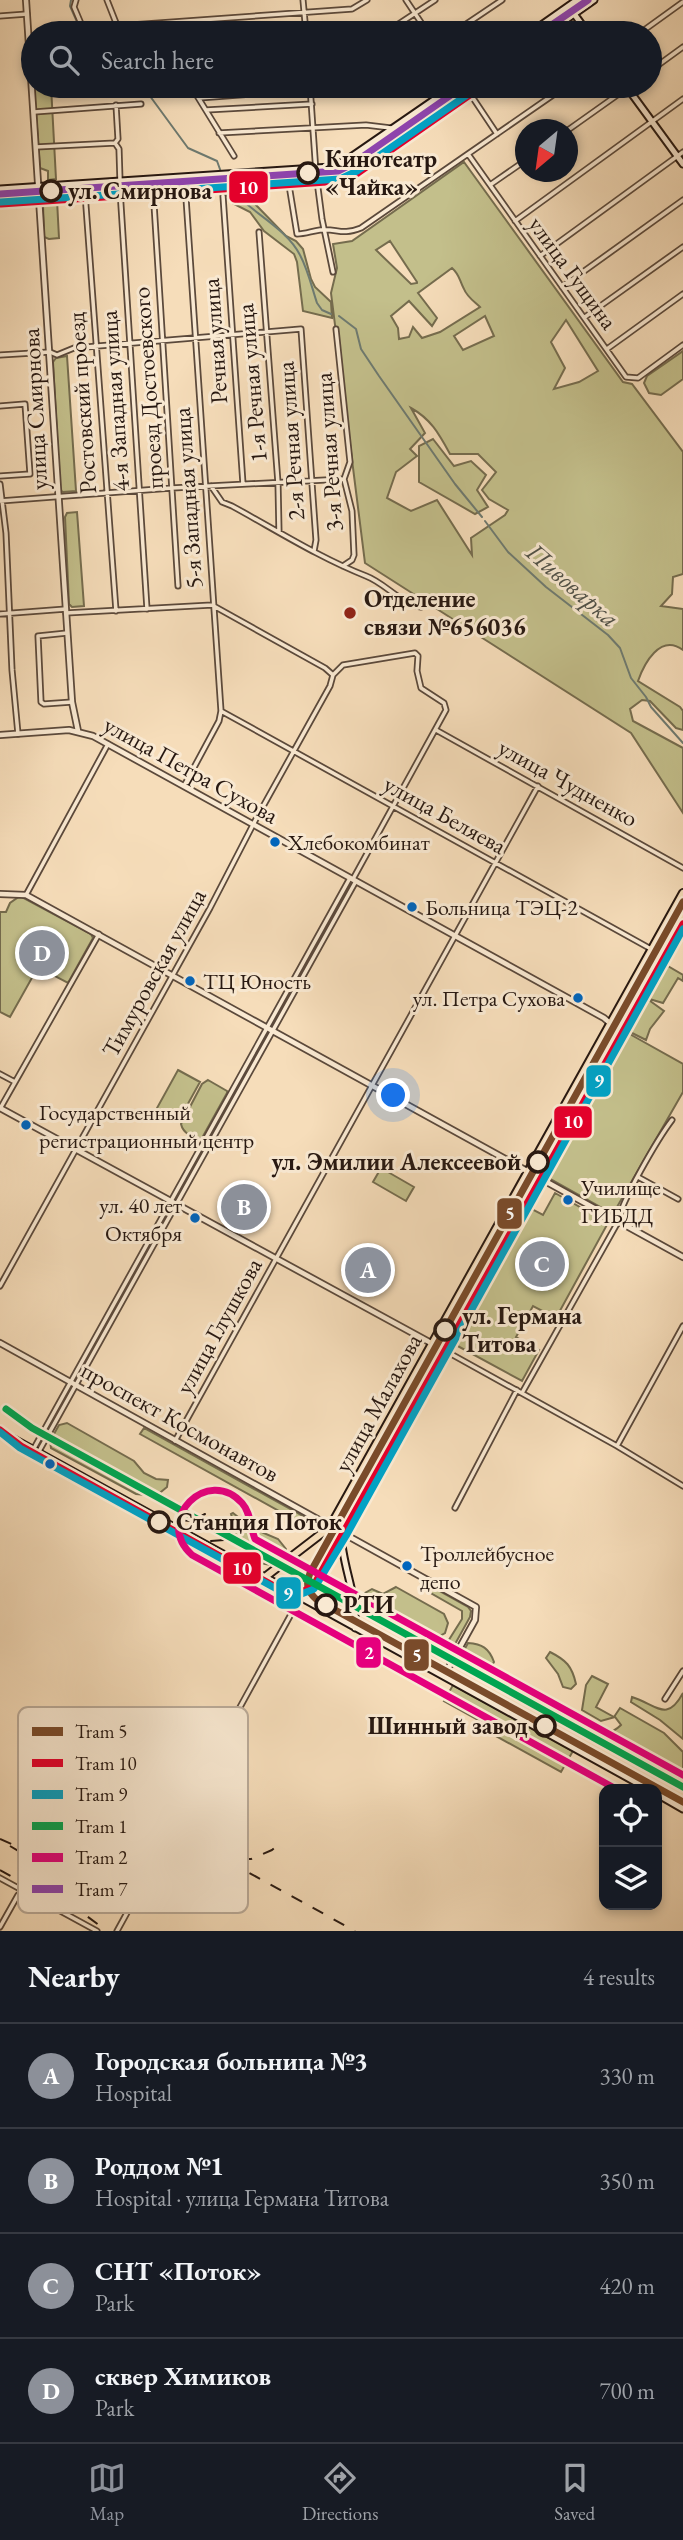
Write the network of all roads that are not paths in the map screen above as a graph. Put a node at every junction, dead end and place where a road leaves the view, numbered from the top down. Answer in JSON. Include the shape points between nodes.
{"nodes":[{"id":1,"x":26,"y":0,"type":"edge"},
{"id":2,"x":76,"y":0,"type":"edge"},
{"id":3,"x":107,"y":0,"type":"edge"},
{"id":4,"x":303,"y":0,"type":"edge"},
{"id":5,"x":367,"y":0,"type":"edge"},
{"id":6,"x":406,"y":0,"type":"edge"},
{"id":7,"x":435,"y":0,"type":"edge"},
{"id":8,"x":502,"y":0,"type":"edge"},
{"id":9,"x":564,"y":0,"type":"edge"},
{"id":10,"x":577,"y":0,"type":"edge"},
{"id":11,"x":594,"y":0,"type":"edge"},
{"id":12,"x":683,"y":2,"type":"edge"},
{"id":13,"x":568,"y":6,"type":"junction"},
{"id":14,"x":304,"y":13,"type":"junction"},
{"id":15,"x":415,"y":13,"type":"junction"},
{"id":16,"x":27,"y":14,"type":"junction"},
{"id":17,"x":574,"y":14,"type":"junction"},
{"id":18,"x":0,"y":16,"type":"edge"},
{"id":19,"x":28,"y":21,"type":"edge"},
{"id":20,"x":80,"y":21,"type":"edge"},
{"id":21,"x":115,"y":21,"type":"edge"},
{"id":22,"x":189,"y":21,"type":"edge"},
{"id":23,"x":305,"y":21,"type":"edge"},
{"id":24,"x":403,"y":21,"type":"edge"},
{"id":25,"x":420,"y":21,"type":"edge"},
{"id":26,"x":471,"y":21,"type":"edge"},
{"id":27,"x":547,"y":21,"type":"edge"},
{"id":28,"x":564,"y":21,"type":"edge"},
{"id":29,"x":579,"y":21,"type":"edge"},
{"id":30,"x":657,"y":21,"type":"edge"},
{"id":31,"x":683,"y":47,"type":"edge"},
{"id":32,"x":662,"y":62,"type":"edge"},
{"id":33,"x":33,"y":98,"type":"edge"},
{"id":34,"x":199,"y":98,"type":"edge"},
{"id":35,"x":311,"y":98,"type":"edge"},
{"id":36,"x":437,"y":98,"type":"edge"},
{"id":37,"x":453,"y":98,"type":"edge"},
{"id":38,"x":476,"y":98,"type":"edge"},
{"id":39,"x":549,"y":98,"type":"edge"},
{"id":40,"x":612,"y":98,"type":"edge"},
{"id":41,"x":636,"y":98,"type":"edge"},
{"id":42,"x":683,"y":99,"type":"edge"},
{"id":43,"x":141,"y":104,"type":"dead end"},
{"id":44,"x":312,"y":104,"type":"junction"},
{"id":45,"x":116,"y":105,"type":"junction"},
{"id":46,"x":206,"y":110,"type":"junction"},
{"id":47,"x":34,"y":112,"type":"junction"},
{"id":48,"x":652,"y":121,"type":"junction"},
{"id":49,"x":578,"y":123,"type":"edge"},
{"id":50,"x":313,"y":128,"type":"junction"},
{"id":51,"x":393,"y":128,"type":"junction"},
{"id":52,"x":219,"y":133,"type":"junction"},
{"id":53,"x":497,"y":134,"type":"junction"},
{"id":54,"x":115,"y":143,"type":"junction"},
{"id":55,"x":36,"y":147,"type":"junction"},
{"id":56,"x":468,"y":154,"type":"junction"},
{"id":57,"x":680,"y":154,"type":"edge"},
{"id":58,"x":234,"y":156,"type":"dead end"},
{"id":59,"x":683,"y":164,"type":"edge"},
{"id":60,"x":315,"y":168,"type":"junction"},
{"id":61,"x":515,"y":168,"type":"edge"},
{"id":62,"x":317,"y":177,"type":"junction"},
{"id":63,"x":120,"y":181,"type":"junction"},
{"id":64,"x":289,"y":185,"type":"dead end"},
{"id":65,"x":38,"y":186,"type":"junction"},
{"id":66,"x":490,"y":186,"type":"junction"},
{"id":67,"x":153,"y":188,"type":"junction"},
{"id":68,"x":0,"y":189,"type":"edge"},
{"id":69,"x":120,"y":190,"type":"junction"},
{"id":70,"x":85,"y":193,"type":"junction"},
{"id":71,"x":39,"y":196,"type":"junction"},
{"id":72,"x":223,"y":196,"type":"dead end"},
{"id":73,"x":0,"y":198,"type":"edge"},
{"id":74,"x":186,"y":198,"type":"dead end"},
{"id":75,"x":683,"y":200,"type":"edge"},
{"id":76,"x":515,"y":221,"type":"junction"},
{"id":77,"x":325,"y":229,"type":"junction"},
{"id":78,"x":259,"y":232,"type":"dead end"},
{"id":79,"x":683,"y":247,"type":"edge"},
{"id":80,"x":540,"y":256,"type":"junction"},
{"id":81,"x":333,"y":272,"type":"dead end"},
{"id":82,"x":562,"y":287,"type":"junction"},
{"id":83,"x":683,"y":294,"type":"edge"},
{"id":84,"x":585,"y":317,"type":"junction"},
{"id":85,"x":336,"y":329,"type":"dead end"},
{"id":86,"x":265,"y":332,"type":"junction"},
{"id":87,"x":232,"y":336,"type":"junction"},
{"id":88,"x":196,"y":339,"type":"junction"},
{"id":89,"x":163,"y":341,"type":"junction"},
{"id":90,"x":129,"y":344,"type":"junction"},
{"id":91,"x":683,"y":345,"type":"edge"},
{"id":92,"x":96,"y":347,"type":"junction"},
{"id":93,"x":607,"y":349,"type":"junction"},
{"id":94,"x":50,"y":352,"type":"junction"},
{"id":95,"x":0,"y":355,"type":"edge"},
{"id":96,"x":0,"y":406,"type":"edge"},
{"id":97,"x":0,"y":475,"type":"edge"},
{"id":98,"x":344,"y":478,"type":"junction"},
{"id":99,"x":311,"y":481,"type":"junction"},
{"id":100,"x":278,"y":483,"type":"junction"},
{"id":101,"x":0,"y":484,"type":"edge"},
{"id":102,"x":243,"y":484,"type":"junction"},
{"id":103,"x":205,"y":486,"type":"junction"},
{"id":104,"x":211,"y":486,"type":"junction"},
{"id":105,"x":172,"y":488,"type":"junction"},
{"id":106,"x":139,"y":491,"type":"junction"},
{"id":107,"x":105,"y":493,"type":"junction"},
{"id":108,"x":58,"y":498,"type":"junction"},
{"id":109,"x":1,"y":501,"type":"edge"},
{"id":110,"x":279,"y":532,"type":"junction"},
{"id":111,"x":314,"y":551,"type":"junction"},
{"id":112,"x":343,"y":566,"type":"junction"},
{"id":113,"x":178,"y":586,"type":"dead end"},
{"id":114,"x":212,"y":605,"type":"junction"},
{"id":115,"x":421,"y":607,"type":"dead end"},
{"id":116,"x":148,"y":609,"type":"junction"},
{"id":117,"x":66,"y":611,"type":"junction"},
{"id":118,"x":116,"y":611,"type":"junction"},
{"id":119,"x":0,"y":614,"type":"edge"},
{"id":120,"x":10,"y":614,"type":"junction"},
{"id":121,"x":68,"y":633,"type":"junction"},
{"id":122,"x":332,"y":675,"type":"junction"},
{"id":123,"x":72,"y":702,"type":"junction"},
{"id":124,"x":221,"y":712,"type":"junction"},
{"id":125,"x":436,"y":730,"type":"junction"},
{"id":126,"x":78,"y":731,"type":"junction"},
{"id":127,"x":18,"y":734,"type":"junction"},
{"id":128,"x":0,"y":735,"type":"edge"},
{"id":129,"x":108,"y":744,"type":"junction"},
{"id":130,"x":293,"y":751,"type":"junction"},
{"id":131,"x":184,"y":786,"type":"junction"},
{"id":132,"x":538,"y":786,"type":"junction"},
{"id":133,"x":393,"y":807,"type":"junction"},
{"id":134,"x":253,"y":824,"type":"junction"},
{"id":135,"x":495,"y":863,"type":"junction"},
{"id":136,"x":683,"y":867,"type":"edge"},
{"id":137,"x":353,"y":880,"type":"junction"},
{"id":138,"x":683,"y":893,"type":"edge"},
{"id":139,"x":0,"y":894,"type":"edge"},
{"id":140,"x":26,"y":895,"type":"junction"},
{"id":141,"x":683,"y":915,"type":"edge"},
{"id":142,"x":99,"y":934,"type":"junction"},
{"id":143,"x":455,"y":936,"type":"junction"},
{"id":144,"x":652,"y":949,"type":"junction"},
{"id":145,"x":173,"y":975,"type":"junction"},
{"id":146,"x":610,"y":1024,"type":"junction"},
{"id":147,"x":266,"y":1028,"type":"junction"},
{"id":148,"x":273,"y":1031,"type":"junction"},
{"id":149,"x":619,"y":1031,"type":"junction"},
{"id":150,"x":0,"y":1074,"type":"edge"},
{"id":151,"x":15,"y":1082,"type":"junction"},
{"id":152,"x":372,"y":1086,"type":"junction"},
{"id":153,"x":0,"y":1107,"type":"edge"},
{"id":154,"x":672,"y":1120,"type":"dead end"},
{"id":155,"x":76,"y":1148,"type":"junction"},
{"id":156,"x":528,"y":1173,"type":"junction"},
{"id":157,"x":638,"y":1177,"type":"junction"},
{"id":158,"x":537,"y":1178,"type":"junction"},
{"id":159,"x":678,"y":1199,"type":"dead end"},
{"id":160,"x":171,"y":1200,"type":"junction"},
{"id":161,"x":177,"y":1204,"type":"junction"},
{"id":162,"x":618,"y":1222,"type":"junction"},
{"id":163,"x":683,"y":1257,"type":"edge"},
{"id":164,"x":276,"y":1258,"type":"junction"},
{"id":165,"x":0,"y":1286,"type":"edge"},
{"id":166,"x":683,"y":1326,"type":"edge"},
{"id":167,"x":0,"y":1343,"type":"edge"},
{"id":168,"x":433,"y":1344,"type":"junction"},
{"id":169,"x":442,"y":1349,"type":"junction"},
{"id":170,"x":70,"y":1383,"type":"junction"},
{"id":171,"x":75,"y":1386,"type":"junction"},
{"id":172,"x":519,"y":1392,"type":"junction"},
{"id":173,"x":0,"y":1432,"type":"edge"},
{"id":174,"x":174,"y":1441,"type":"junction"},
{"id":175,"x":617,"y":1446,"type":"junction"},
{"id":176,"x":35,"y":1451,"type":"junction"},
{"id":177,"x":683,"y":1486,"type":"edge"},
{"id":178,"x":455,"y":1508,"type":"dead end"},
{"id":179,"x":330,"y":1527,"type":"junction"},
{"id":180,"x":341,"y":1533,"type":"junction"},
{"id":181,"x":264,"y":1577,"type":"junction"},
{"id":182,"x":302,"y":1598,"type":"junction"},
{"id":183,"x":355,"y":1628,"type":"junction"},
{"id":184,"x":683,"y":1671,"type":"edge"},
{"id":185,"x":444,"y":1676,"type":"junction"},
{"id":186,"x":665,"y":1699,"type":"dead end"},
{"id":187,"x":240,"y":1707,"type":"edge"},
{"id":188,"x":639,"y":1784,"type":"edge"},
{"id":189,"x":662,"y":1797,"type":"edge"},
{"id":190,"x":683,"y":1809,"type":"edge"},
{"id":191,"x":0,"y":1878,"type":"edge"},
{"id":192,"x":18,"y":1888,"type":"edge"},
{"id":193,"x":18,"y":1895,"type":"edge"},
{"id":194,"x":64,"y":1913,"type":"edge"},
{"id":195,"x":126,"y":1913,"type":"edge"},
{"id":196,"x":0,"y":1927,"type":"edge"},
{"id":197,"x":117,"y":1930,"type":"edge"},
{"id":198,"x":97,"y":1931,"type":"edge"}],
"edges":[{"from":1,"to":16,"type":"street","name":"улица Смирнова"},
{"from":2,"to":20,"type":"street"},
{"from":3,"to":21,"type":"street"},
{"from":4,"to":14,"type":"street"},
{"from":5,"to":14,"type":"street","via":[[352,9]]},
{"from":6,"to":15,"type":"street"},
{"from":7,"to":15,"type":"street"},
{"from":8,"to":26,"type":"street"},
{"from":9,"to":13,"type":"street"},
{"from":10,"to":13,"type":"main road"},
{"from":11,"to":17,"type":"main road"},
{"from":12,"to":30,"type":"street"},
{"from":13,"to":17,"type":"main road"},
{"from":13,"to":27,"type":"main road"},
{"from":14,"to":22,"type":"street"},
{"from":14,"to":23,"type":"street"},
{"from":15,"to":24,"type":"street"},
{"from":15,"to":25,"type":"street"},
{"from":16,"to":18,"type":"street"},
{"from":16,"to":19,"type":"street","name":"улица Смирнова"},
{"from":17,"to":28,"type":"main road"},
{"from":17,"to":29,"type":"main road"},
{"from":31,"to":32,"type":"street"},
{"from":33,"to":47,"type":"street","name":"улица Смирнова"},
{"from":34,"to":46,"type":"street"},
{"from":35,"to":44,"type":"street"},
{"from":36,"to":51,"type":"main road"},
{"from":37,"to":62,"type":"main road","via":[[354,167]]},
{"from":38,"to":53,"type":"street"},
{"from":39,"to":53,"type":"street"},
{"from":40,"to":49,"type":"street"},
{"from":41,"to":48,"type":"main road"},
{"from":42,"to":48,"type":"street"},
{"from":43,"to":45,"type":"street"},
{"from":44,"to":46,"type":"street"},
{"from":44,"to":50,"type":"street"},
{"from":45,"to":47,"type":"street"},
{"from":45,"to":54,"type":"street"},
{"from":46,"to":52,"type":"street"},
{"from":47,"to":55,"type":"street","name":"улица Смирнова"},
{"from":48,"to":57,"type":"main road"},
{"from":48,"to":76,"type":"street"},
{"from":50,"to":51,"type":"street"},
{"from":50,"to":52,"type":"street"},
{"from":50,"to":60,"type":"street"},
{"from":51,"to":60,"type":"main road","via":[[343,163]]},
{"from":52,"to":58,"type":"street"},
{"from":53,"to":56,"type":"street"},
{"from":54,"to":55,"type":"street"},
{"from":54,"to":63,"type":"street"},
{"from":55,"to":65,"type":"street","name":"улица Смирнова"},
{"from":56,"to":66,"type":"street","name":"улица Гущина"},
{"from":56,"to":77,"type":"street","via":[[361,228],[344,233]]},
{"from":57,"to":59,"type":"main road"},
{"from":57,"to":80,"type":"street"},
{"from":60,"to":62,"type":"street"},
{"from":60,"to":63,"type":"main road"},
{"from":61,"to":66,"type":"street"},
{"from":62,"to":67,"type":"main road"},
{"from":62,"to":77,"type":"street"},
{"from":63,"to":65,"type":"main road"},
{"from":64,"to":77,"type":"street","via":[[297,234]]},
{"from":65,"to":68,"type":"main road"},
{"from":65,"to":71,"type":"street","name":"улица Смирнова"},
{"from":66,"to":76,"type":"street","name":"улица Гущина"},
{"from":67,"to":69,"type":"main road"},
{"from":67,"to":89,"type":"street","name":"проезд Достоевского"},
{"from":69,"to":70,"type":"main road"},
{"from":69,"to":90,"type":"street","name":"4-я Западная улица"},
{"from":70,"to":71,"type":"main road"},
{"from":70,"to":92,"type":"street","name":"Ростовский проезд"},
{"from":71,"to":73,"type":"main road"},
{"from":71,"to":94,"type":"street","name":"улица Смирнова"},
{"from":72,"to":87,"type":"street","name":"Речная улица"},
{"from":74,"to":88,"type":"street","name":"5-я Западная улица"},
{"from":75,"to":82,"type":"street"},
{"from":76,"to":80,"type":"street","name":"улица Гущина"},
{"from":77,"to":81,"type":"street"},
{"from":78,"to":86,"type":"street","name":"1-я Речная улица"},
{"from":79,"to":84,"type":"street"},
{"from":80,"to":82,"type":"street","name":"улица Гущина"},
{"from":82,"to":84,"type":"street","name":"улица Гущина"},
{"from":83,"to":93,"type":"street"},
{"from":84,"to":93,"type":"street","name":"улица Гущина"},
{"from":85,"to":98,"type":"street","name":"3-я Речная улица","via":[[350,462]]},
{"from":86,"to":87,"type":"street"},
{"from":86,"to":99,"type":"street","name":"2-я Речная улица","via":[[301,329]]},
{"from":86,"to":100,"type":"street","name":"1-я Речная улица"},
{"from":87,"to":88,"type":"street"},
{"from":87,"to":102,"type":"street","name":"Речная улица"},
{"from":88,"to":89,"type":"street"},
{"from":88,"to":103,"type":"street","name":"5-я Западная улица"},
{"from":89,"to":90,"type":"street"},
{"from":89,"to":105,"type":"street","name":"проезд Достоевского"},
{"from":90,"to":92,"type":"street"},
{"from":90,"to":106,"type":"street","name":"4-я Западная улица"},
{"from":91,"to":93,"type":"street","name":"улица Гущина","via":[[638,378],[626,377]]},
{"from":92,"to":94,"type":"street","via":[[57,355]]},
{"from":92,"to":107,"type":"street","name":"Ростовский проезд"},
{"from":94,"to":95,"type":"street"},
{"from":94,"to":108,"type":"street","name":"улица Смирнова"},
{"from":96,"to":97,"type":"street","via":[[25,404],[30,474]]},
{"from":98,"to":99,"type":"street"},
{"from":98,"to":112,"type":"street","name":"3-я Речная улица","via":[[352,511],[354,555]]},
{"from":99,"to":100,"type":"street"},
{"from":99,"to":111,"type":"street","name":"2-я Речная улица"},
{"from":100,"to":102,"type":"street"},
{"from":100,"to":110,"type":"street","name":"1-я Речная улица"},
{"from":101,"to":109,"type":"street"},
{"from":102,"to":104,"type":"street"},
{"from":103,"to":104,"type":"street"},
{"from":103,"to":105,"type":"street"},
{"from":103,"to":114,"type":"street","name":"5-я Западная улица"},
{"from":104,"to":110,"type":"street","via":[[222,502]]},
{"from":105,"to":106,"type":"street"},
{"from":105,"to":113,"type":"street","name":"проезд Достоевского"},
{"from":106,"to":107,"type":"street"},
{"from":106,"to":116,"type":"street","name":"4-я Западная улица"},
{"from":107,"to":108,"type":"street"},
{"from":107,"to":118,"type":"street","name":"Ростовский проезд"},
{"from":108,"to":109,"type":"street"},
{"from":108,"to":117,"type":"street","name":"улица Смирнова"},
{"from":109,"to":120,"type":"street"},
{"from":110,"to":111,"type":"street"},
{"from":111,"to":112,"type":"street"},
{"from":112,"to":115,"type":"street","via":[[390,589],[411,606]]},
{"from":114,"to":116,"type":"street"},
{"from":114,"to":122,"type":"street"},
{"from":114,"to":124,"type":"street","name":"5-я Западная улица"},
{"from":116,"to":118,"type":"street"},
{"from":117,"to":118,"type":"street"},
{"from":117,"to":120,"type":"street"},
{"from":117,"to":121,"type":"street","name":"улица Смирнова"},
{"from":119,"to":120,"type":"street"},
{"from":120,"to":127,"type":"street"},
{"from":121,"to":123,"type":"street","name":"улица Смирнова"},
{"from":121,"to":123,"type":"street","via":[[37,638],[42,703]]},
{"from":122,"to":125,"type":"street","via":[[343,665],[415,653],[421,688],[446,706]]},
{"from":122,"to":130,"type":"street","name":"Тимуровская улица"},
{"from":123,"to":126,"type":"street","name":"улица Смирнова"},
{"from":124,"to":130,"type":"street","name":"улица Беляева"},
{"from":124,"to":131,"type":"street","name":"5-я Западная улица"},
{"from":125,"to":132,"type":"street","name":"улица Чудненко"},
{"from":125,"to":133,"type":"street"},
{"from":126,"to":127,"type":"street","name":"улица Петра Сухова"},
{"from":126,"to":129,"type":"street","name":"улица Петра Сухова"},
{"from":127,"to":128,"type":"street","name":"улица Петра Сухова"},
{"from":129,"to":131,"type":"street","name":"улица Петра Сухова"},
{"from":129,"to":140,"type":"street"},
{"from":130,"to":133,"type":"street","name":"улица Беляева"},
{"from":130,"to":134,"type":"street","name":"Тимуровская улица"},
{"from":131,"to":134,"type":"street","name":"улица Петра Сухова"},
{"from":132,"to":135,"type":"street","name":"улица Глушкова"},
{"from":132,"to":136,"type":"street","name":"улица Чудненко"},
{"from":133,"to":135,"type":"street","name":"улица Беляева"},
{"from":133,"to":137,"type":"street"},
{"from":134,"to":137,"type":"street","name":"улица Петра Сухова"},
{"from":134,"to":145,"type":"street","name":"Тимуровская улица"},
{"from":135,"to":143,"type":"street","name":"улица Глушкова"},
{"from":135,"to":144,"type":"street","name":"улица Беляева"},
{"from":137,"to":143,"type":"street","name":"улица Петра Сухова"},
{"from":137,"to":147,"type":"street"},
{"from":137,"to":148,"type":"street"},
{"from":138,"to":144,"type":"main road","name":"улица Малахова"},
{"from":139,"to":140,"type":"street"},
{"from":140,"to":142,"type":"street"},
{"from":141,"to":149,"type":"main road","name":"улица Малахова"},
{"from":142,"to":145,"type":"street"},
{"from":142,"to":151,"type":"street"},
{"from":143,"to":146,"type":"street","name":"улица Петра Сухова"},
{"from":143,"to":152,"type":"street","name":"улица Глушкова"},
{"from":144,"to":146,"type":"main road","name":"улица Малахова"},
{"from":145,"to":147,"type":"street"},
{"from":145,"to":155,"type":"street","name":"Тимуровская улица"},
{"from":146,"to":149,"type":"street","name":"улица Петра Сухова"},
{"from":146,"to":156,"type":"main road","name":"улица Малахова"},
{"from":147,"to":148,"type":"street"},
{"from":147,"to":160,"type":"street"},
{"from":148,"to":152,"type":"street"},
{"from":148,"to":161,"type":"street"},
{"from":149,"to":158,"type":"main road","name":"улица Малахова"},
{"from":150,"to":151,"type":"street"},
{"from":151,"to":153,"type":"street"},
{"from":152,"to":156,"type":"street"},
{"from":152,"to":164,"type":"street","name":"улица Глушкова"},
{"from":153,"to":155,"type":"street"},
{"from":154,"to":157,"type":"street"},
{"from":155,"to":160,"type":"street"},
{"from":155,"to":165,"type":"street","name":"Тимуровская улица"},
{"from":156,"to":158,"type":"street"},
{"from":156,"to":168,"type":"main road","name":"улица Малахова"},
{"from":157,"to":159,"type":"street"},
{"from":157,"to":162,"type":"street"},
{"from":158,"to":162,"type":"street"},
{"from":158,"to":169,"type":"main road","name":"улица Малахова"},
{"from":160,"to":161,"type":"street"},
{"from":160,"to":170,"type":"street"},
{"from":161,"to":164,"type":"street"},
{"from":161,"to":171,"type":"street"},
{"from":162,"to":163,"type":"street"},
{"from":162,"to":172,"type":"street"},
{"from":164,"to":168,"type":"street"},
{"from":164,"to":174,"type":"street","name":"улица Глушкова"},
{"from":166,"to":175,"type":"street"},
{"from":167,"to":170,"type":"street","name":"проспект Космонавтов"},
{"from":168,"to":169,"type":"street"},
{"from":168,"to":179,"type":"main road","name":"улица Малахова"},
{"from":169,"to":172,"type":"street"},
{"from":169,"to":180,"type":"main road","name":"улица Малахова"},
{"from":170,"to":171,"type":"street","name":"проспект Космонавтов"},
{"from":170,"to":176,"type":"street"},
{"from":171,"to":174,"type":"street","name":"проспект Космонавтов"},
{"from":171,"to":176,"type":"street"},
{"from":172,"to":175,"type":"street"},
{"from":172,"to":178,"type":"street"},
{"from":173,"to":176,"type":"main road"},
{"from":174,"to":179,"type":"street","name":"проспект Космонавтов"},
{"from":175,"to":177,"type":"street"},
{"from":176,"to":181,"type":"main road"},
{"from":179,"to":180,"type":"street","name":"проспект Космонавтов"},
{"from":179,"to":181,"type":"main road"},
{"from":180,"to":182,"type":"main road","name":"улица Малахова"},
{"from":180,"to":183,"type":"main road"},
{"from":180,"to":185,"type":"street","name":"проспект Космонавтов","via":[[476,1607],[475,1620]]},
{"from":181,"to":182,"type":"main road"},
{"from":182,"to":183,"type":"main road"},
{"from":182,"to":187,"type":"street"},
{"from":183,"to":185,"type":"main road"},
{"from":184,"to":186,"type":"street"},
{"from":185,"to":188,"type":"main road"},
{"from":189,"to":190,"type":"main road"},
{"from":191,"to":192,"type":"street"},
{"from":193,"to":196,"type":"street"},
{"from":194,"to":198,"type":"street"},
{"from":195,"to":197,"type":"street"}]}
